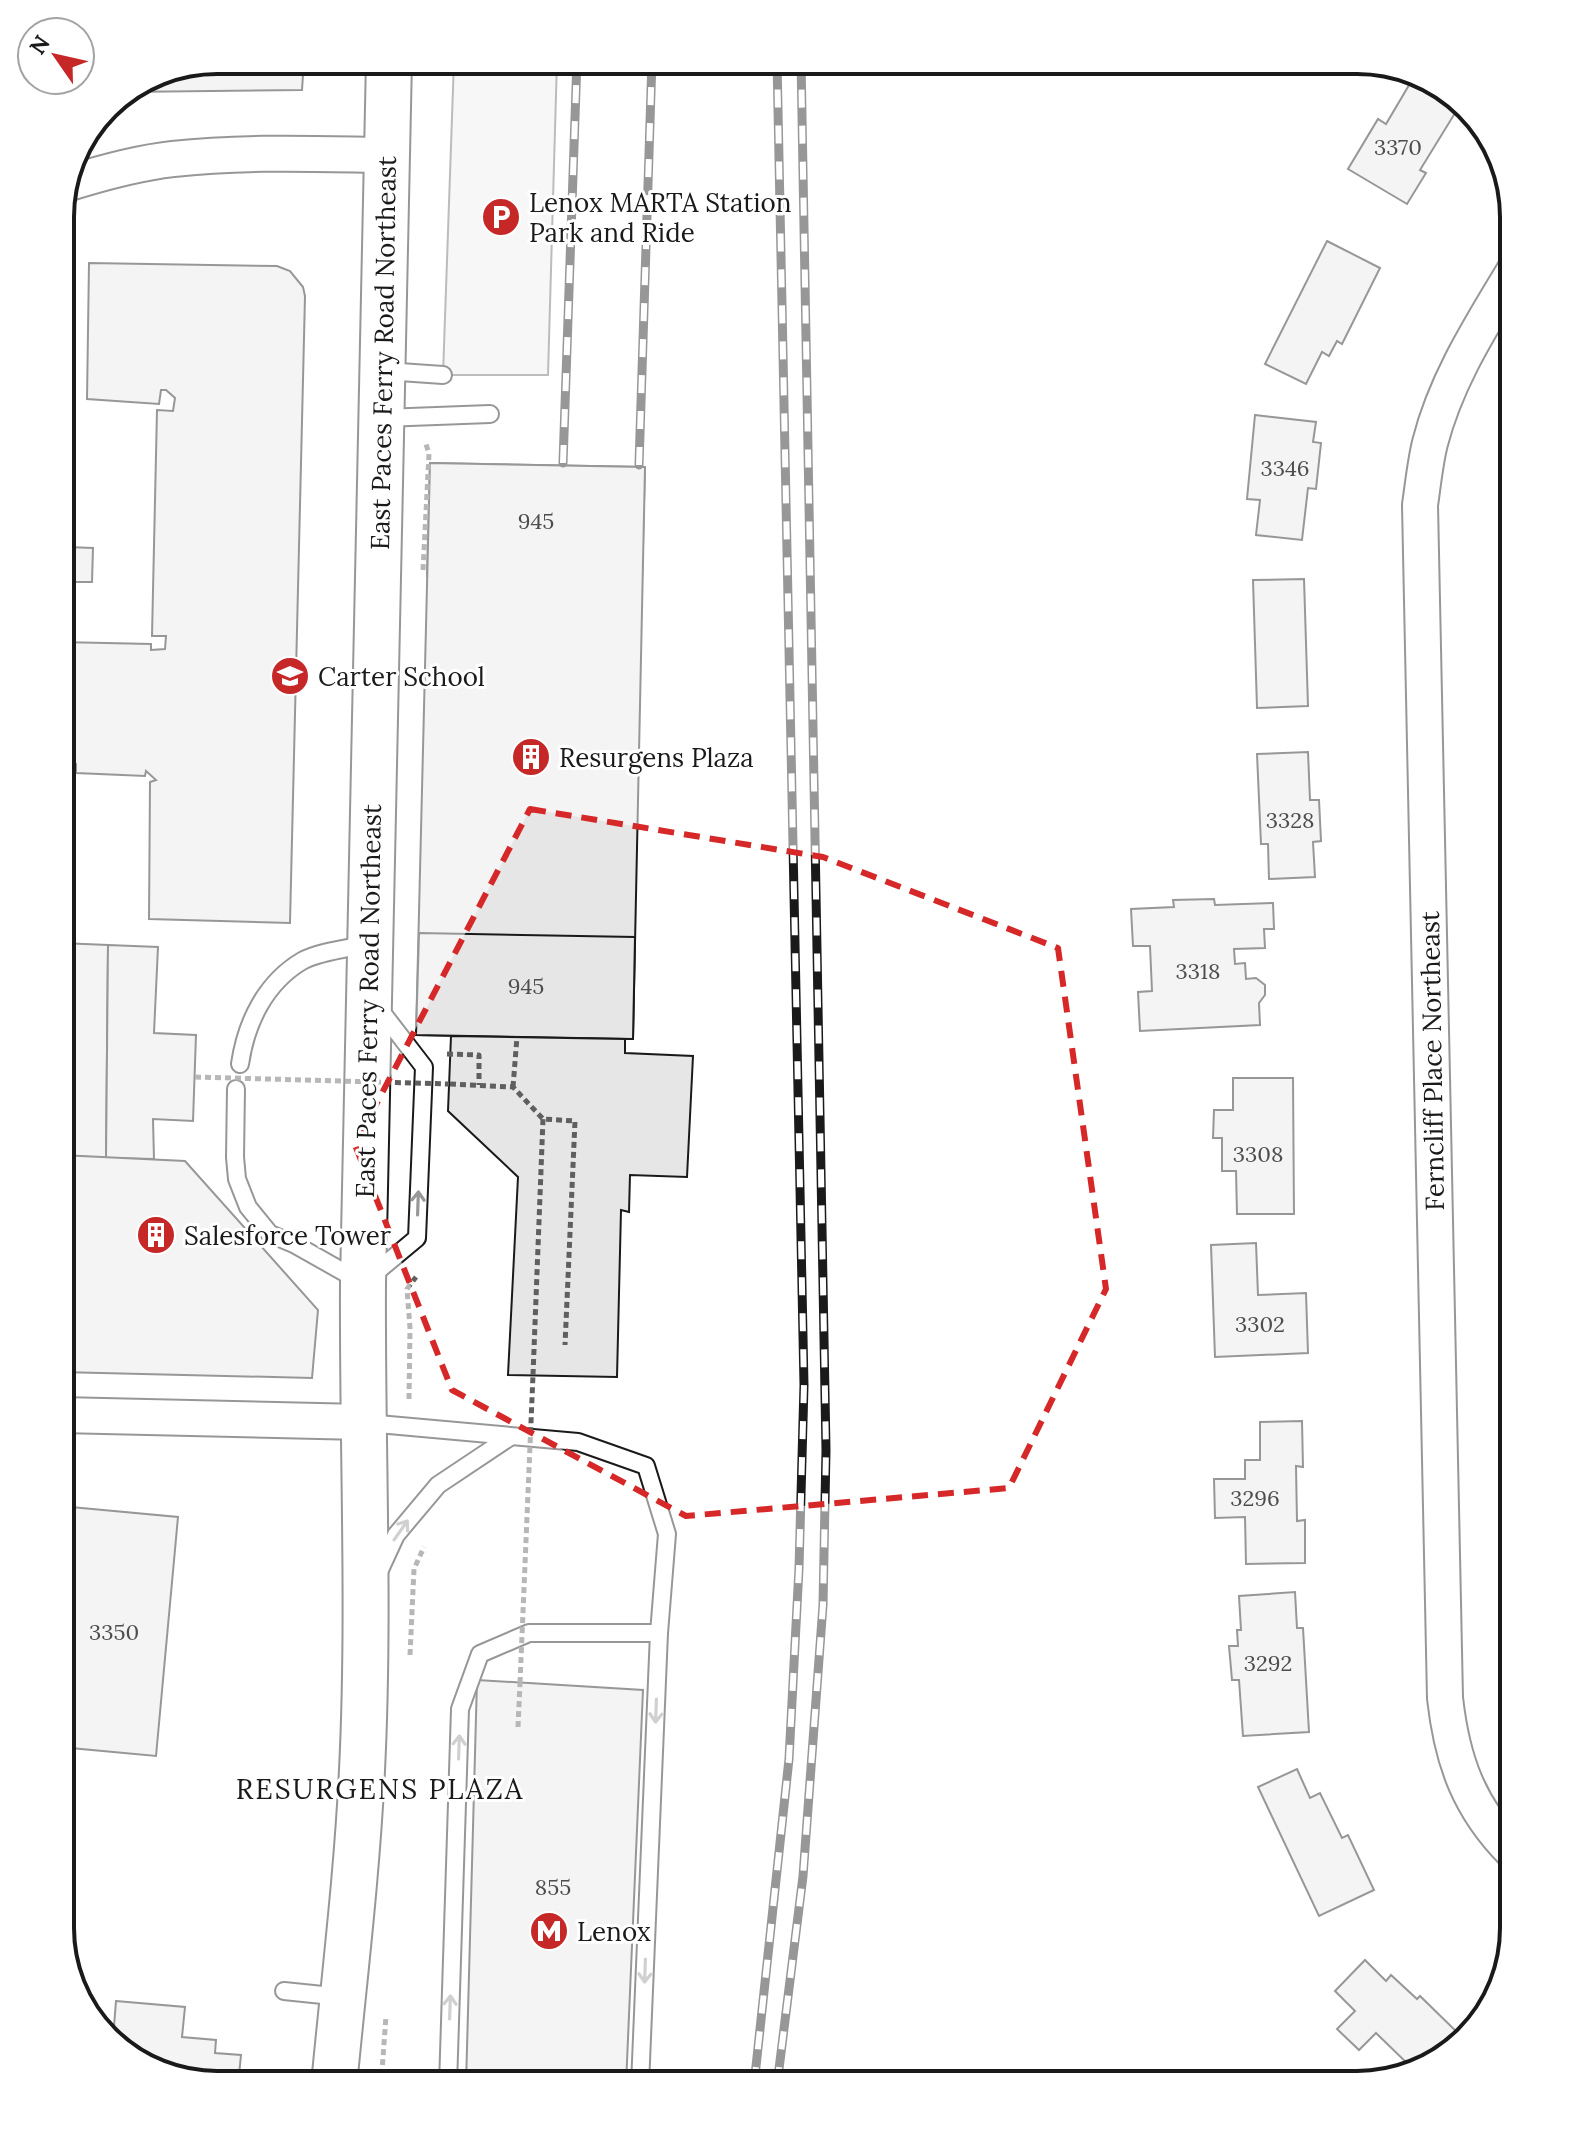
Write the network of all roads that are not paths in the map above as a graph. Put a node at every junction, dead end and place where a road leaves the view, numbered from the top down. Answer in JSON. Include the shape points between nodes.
{"nodes":[{"id":1,"x":389,"y":74,"type":"edge"},
{"id":2,"x":387,"y":155,"type":"junction"},
{"id":3,"x":79,"y":180,"type":"edge"},
{"id":4,"x":1500,"y":294,"type":"edge"},
{"id":5,"x":383,"y":371,"type":"junction"},
{"id":6,"x":443,"y":375,"type":"dead end"},
{"id":7,"x":490,"y":414,"type":"dead end"},
{"id":8,"x":382,"y":418,"type":"junction"},
{"id":9,"x":369,"y":943,"type":"junction"},
{"id":10,"x":368,"y":995,"type":"junction"},
{"id":11,"x":240,"y":1064,"type":"dead end"},
{"id":12,"x":236,"y":1089,"type":"dead end"},
{"id":13,"x":363,"y":1283,"type":"junction"},
{"id":14,"x":74,"y":1415,"type":"edge"},
{"id":15,"x":362,"y":1422,"type":"junction"},
{"id":16,"x":510,"y":1437,"type":"junction"},
{"id":17,"x":367,"y":1600,"type":"junction"},
{"id":18,"x":659,"y":1633,"type":"junction"},
{"id":19,"x":1500,"y":1839,"type":"edge"},
{"id":20,"x":284,"y":1991,"type":"dead end"},
{"id":21,"x":342,"y":1997,"type":"junction"},
{"id":22,"x":335,"y":2071,"type":"edge"},
{"id":23,"x":448,"y":2071,"type":"edge"},
{"id":24,"x":641,"y":2071,"type":"edge"}],
"edges":[{"from":1,"to":2,"type":"street","name":"East Paces Ferry Road Northeast"},
{"from":2,"to":3,"type":"street","via":[[261,153],[172,159]]},
{"from":2,"to":5,"type":"street","name":"East Paces Ferry Road Northeast"},
{"from":4,"to":19,"type":"street","name":"Ferncliff Place Northeast","via":[[1449,385],[1429,444],[1420,505],[1445,1698],[1458,1770]]},
{"from":5,"to":6,"type":"lane"},
{"from":5,"to":8,"type":"street","name":"East Paces Ferry Road Northeast"},
{"from":7,"to":8,"type":"lane"},
{"from":8,"to":9,"type":"street","name":"East Paces Ferry Road Northeast"},
{"from":9,"to":10,"type":"street","name":"East Paces Ferry Road Northeast"},
{"from":9,"to":11,"type":"lane","via":[[304,959],[277,979],[255,1010]]},
{"from":10,"to":13,"type":"street","name":"East Paces Ferry Road Northeast"},
{"from":13,"to":10,"type":"lane","one_way":true,"via":[[417,1238],[424,1067]]},
{"from":12,"to":13,"type":"lane","via":[[237,1179],[248,1207],[270,1234]]},
{"from":13,"to":15,"type":"street","name":"East Paces Ferry Road Northeast"},
{"from":14,"to":15,"type":"street"},
{"from":15,"to":16,"type":"lane"},
{"from":15,"to":17,"type":"street","name":"East Paces Ferry Road Northeast"},
{"from":17,"to":16,"type":"lane","one_way":true,"via":[[396,1535],[420,1505],[438,1485]]},
{"from":16,"to":18,"type":"lane","via":[[578,1442],[646,1466],[667,1534]]},
{"from":17,"to":21,"type":"street","name":"East Paces Ferry Road Northeast","via":[[362,1772]]},
{"from":23,"to":18,"type":"lane","one_way":true,"via":[[460,1709],[480,1654],[529,1633]]},
{"from":18,"to":24,"type":"lane","one_way":true},
{"from":20,"to":21,"type":"lane"},
{"from":21,"to":22,"type":"street","name":"East Paces Ferry Road Northeast"}]}
